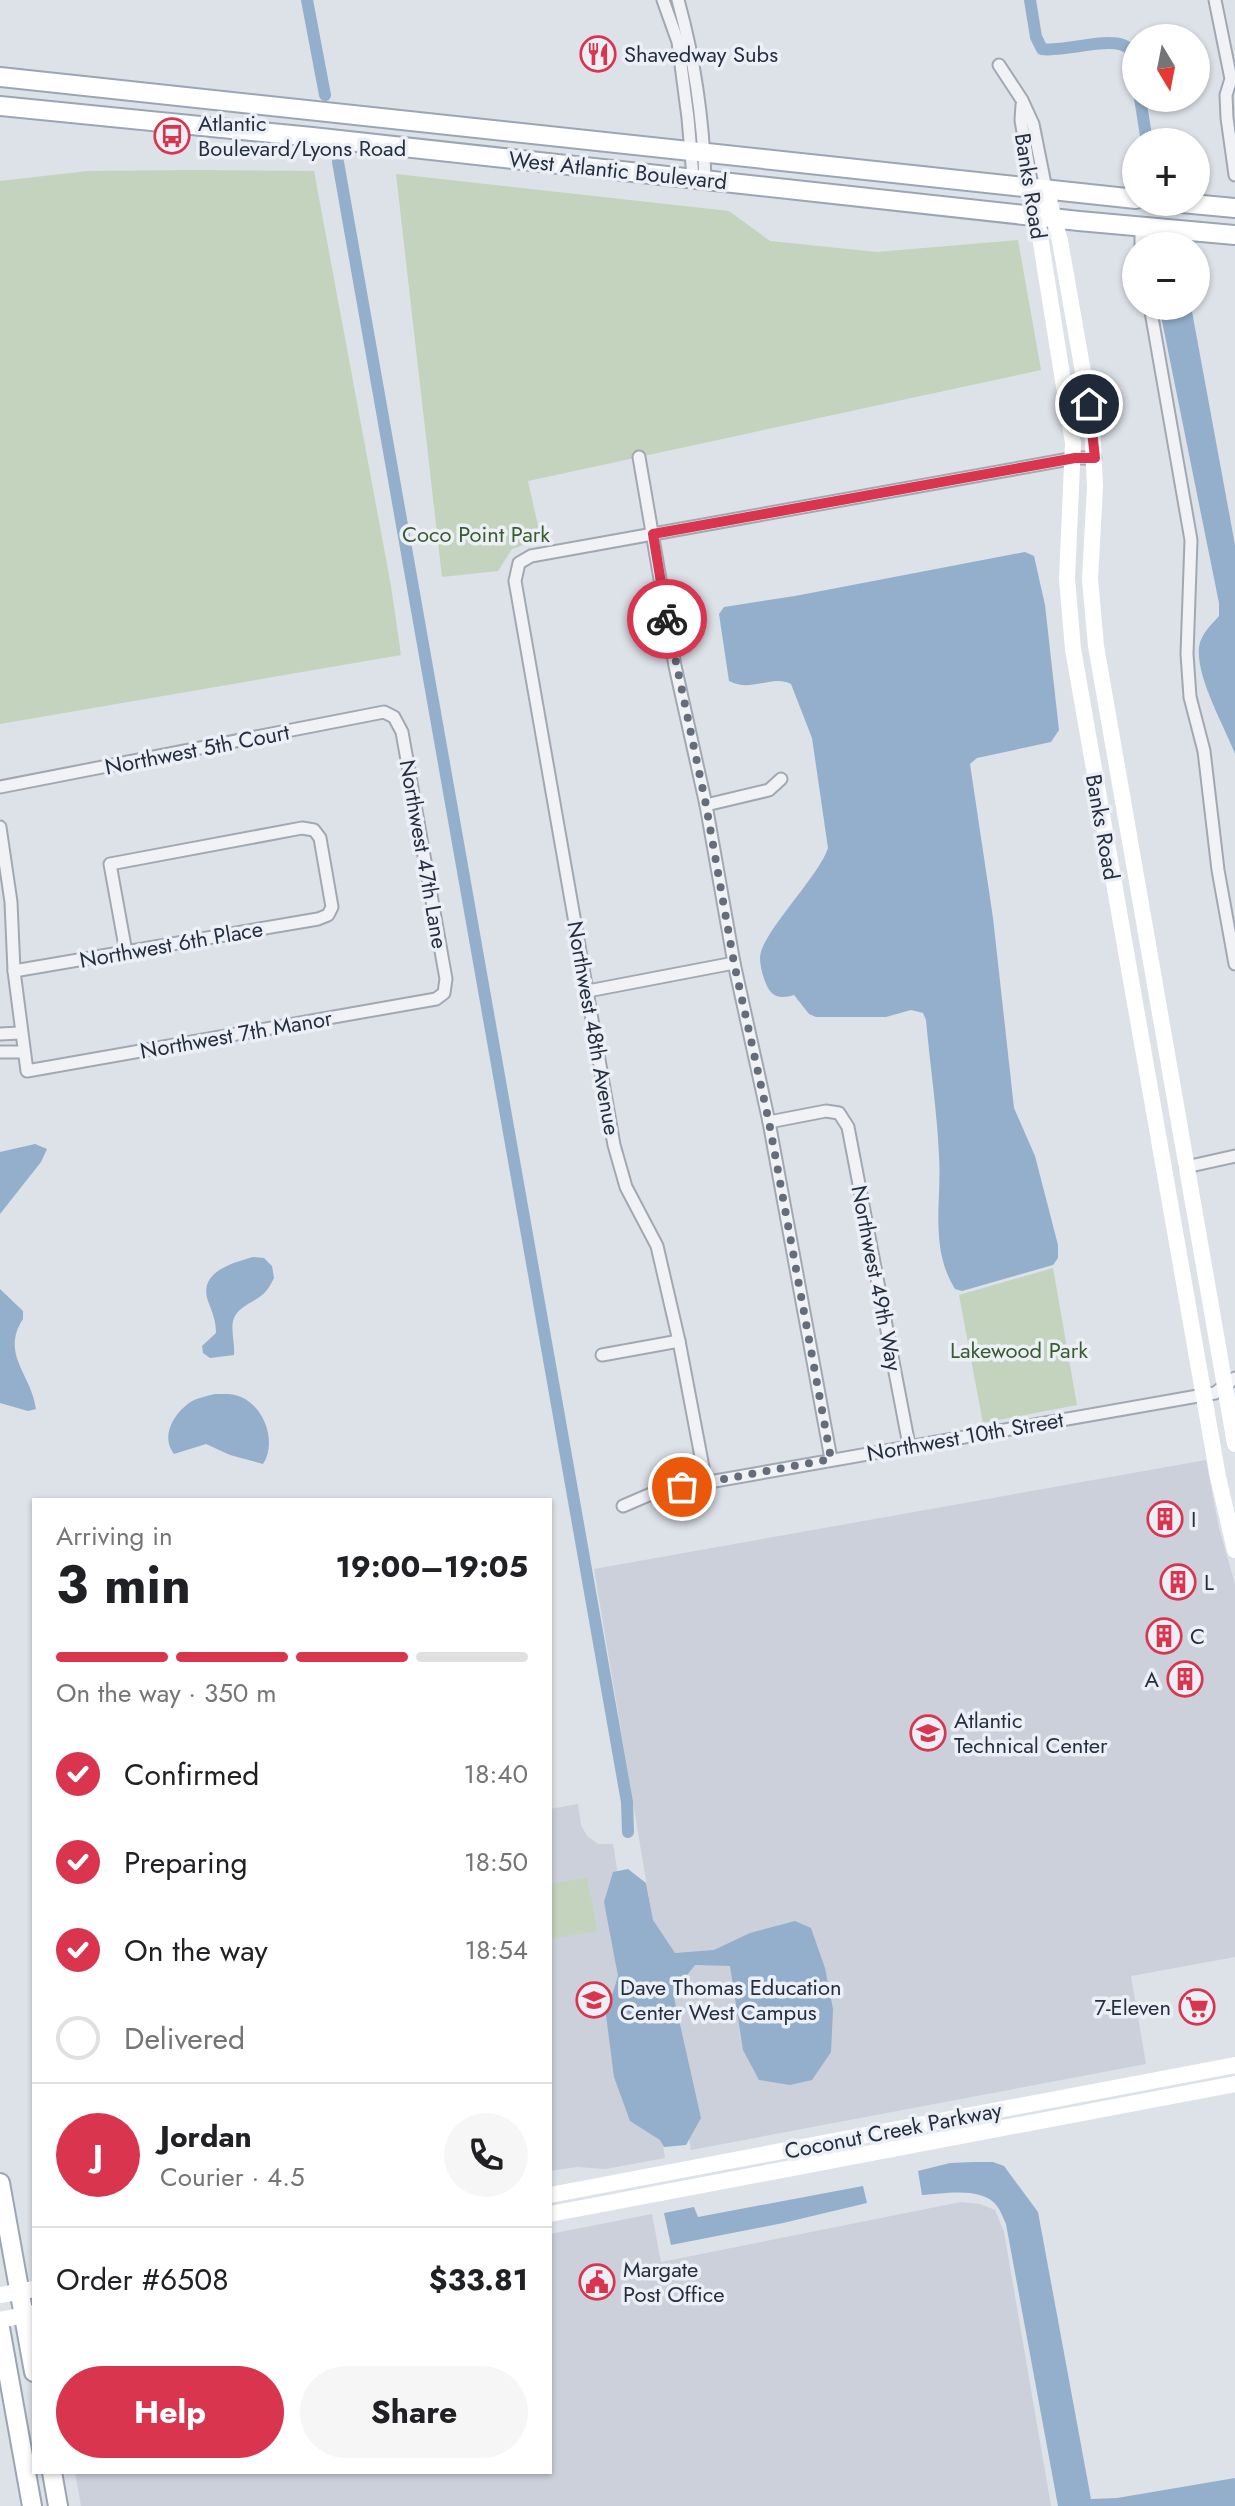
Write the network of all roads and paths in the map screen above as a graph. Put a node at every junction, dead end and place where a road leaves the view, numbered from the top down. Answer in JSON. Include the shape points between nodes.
{"nodes":[{"id":1,"x":663,"y":0,"type":"edge"},
{"id":2,"x":678,"y":0,"type":"edge"},
{"id":3,"x":1215,"y":0,"type":"edge"},
{"id":4,"x":999,"y":65,"type":"dead end"},
{"id":5,"x":0,"y":77,"type":"edge"},
{"id":6,"x":1233,"y":82,"type":"edge"},
{"id":7,"x":0,"y":106,"type":"edge"},
{"id":8,"x":381,"y":117,"type":"junction"},
{"id":9,"x":378,"y":144,"type":"junction"},
{"id":10,"x":697,"y":150,"type":"junction"},
{"id":11,"x":1235,"y":175,"type":"edge"},
{"id":12,"x":699,"y":178,"type":"junction"},
{"id":13,"x":1039,"y":188,"type":"junction"},
{"id":14,"x":1122,"y":197,"type":"edge"},
{"id":15,"x":1210,"y":206,"type":"edge"},
{"id":16,"x":1235,"y":208,"type":"edge"},
{"id":17,"x":1045,"y":217,"type":"junction"},
{"id":18,"x":1141,"y":226,"type":"junction"},
{"id":19,"x":1141,"y":232,"type":"edge"},
{"id":20,"x":1235,"y":235,"type":"edge"},
{"id":21,"x":1152,"y":320,"type":"edge"},
{"id":22,"x":639,"y":457,"type":"dead end"},
{"id":23,"x":1075,"y":458,"type":"junction"},
{"id":24,"x":1095,"y":458,"type":"junction"},
{"id":25,"x":653,"y":534,"type":"junction"},
{"id":26,"x":1068,"y":594,"type":"junction"},
{"id":27,"x":1106,"y":707,"type":"junction"},
{"id":28,"x":394,"y":717,"type":"joint"},
{"id":29,"x":781,"y":779,"type":"dead end"},
{"id":30,"x":0,"y":787,"type":"edge"},
{"id":31,"x":706,"y":805,"type":"junction"},
{"id":32,"x":0,"y":827,"type":"edge"},
{"id":33,"x":126,"y":952,"type":"junction"},
{"id":34,"x":734,"y":963,"type":"junction"},
{"id":35,"x":1235,"y":964,"type":"edge"},
{"id":36,"x":14,"y":971,"type":"junction"},
{"id":37,"x":588,"y":991,"type":"junction"},
{"id":38,"x":444,"y":993,"type":"joint"},
{"id":39,"x":20,"y":1033,"type":"junction"},
{"id":40,"x":0,"y":1034,"type":"edge"},
{"id":41,"x":0,"y":1052,"type":"edge"},
{"id":42,"x":24,"y":1052,"type":"junction"},
{"id":43,"x":769,"y":1122,"type":"junction"},
{"id":44,"x":1235,"y":1156,"type":"edge"},
{"id":45,"x":1186,"y":1167,"type":"junction"},
{"id":46,"x":679,"y":1341,"type":"junction"},
{"id":47,"x":602,"y":1355,"type":"dead end"},
{"id":48,"x":1223,"y":1388,"type":"edge"},
{"id":49,"x":1235,"y":1444,"type":"edge"},
{"id":50,"x":909,"y":1445,"type":"junction"},
{"id":51,"x":831,"y":1459,"type":"junction"},
{"id":52,"x":706,"y":1483,"type":"junction"},
{"id":53,"x":623,"y":1506,"type":"dead end"},
{"id":54,"x":1235,"y":1550,"type":"edge"},
{"id":55,"x":1235,"y":2065,"type":"edge"},
{"id":56,"x":1235,"y":2084,"type":"edge"},
{"id":57,"x":0,"y":2183,"type":"edge"},
{"id":58,"x":552,"y":2195,"type":"edge"},
{"id":59,"x":552,"y":2214,"type":"edge"},
{"id":60,"x":26,"y":2290,"type":"edge"},
{"id":61,"x":0,"y":2295,"type":"edge"},
{"id":62,"x":29,"y":2314,"type":"edge"},
{"id":63,"x":0,"y":2320,"type":"edge"},
{"id":64,"x":0,"y":2328,"type":"edge"},
{"id":65,"x":32,"y":2349,"type":"edge"},
{"id":66,"x":52,"y":2474,"type":"edge"},
{"id":67,"x":32,"y":2506,"type":"edge"},
{"id":68,"x":58,"y":2506,"type":"edge"}],
"edges":[{"from":1,"to":10,"type":"street","via":[[678,42]]},
{"from":2,"to":10,"type":"street","via":[[703,117]]},
{"from":3,"to":6,"type":"street"},
{"from":4,"to":13,"type":"street","name":"Banks Road","via":[[1022,100],[1021,120]]},
{"from":5,"to":8,"type":"main road","name":"West Atlantic Boulevard"},
{"from":6,"to":11,"type":"street","via":[[1226,95]]},
{"from":7,"to":9,"type":"main road","name":"West Atlantic Boulevard"},
{"from":8,"to":9,"type":"main road"},
{"from":8,"to":10,"type":"main road","name":"West Atlantic Boulevard"},
{"from":9,"to":12,"type":"main road","name":"West Atlantic Boulevard"},
{"from":10,"to":12,"type":"street"},
{"from":10,"to":13,"type":"main road","name":"West Atlantic Boulevard"},
{"from":12,"to":17,"type":"main road","name":"West Atlantic Boulevard"},
{"from":13,"to":14,"type":"main road","name":"West Atlantic Boulevard"},
{"from":13,"to":17,"type":"street","name":"Banks Road"},
{"from":15,"to":16,"type":"main road"},
{"from":17,"to":18,"type":"main road","name":"West Atlantic Boulevard"},
{"from":17,"to":23,"type":"street","name":"Banks Road"},
{"from":17,"to":24,"type":"street","name":"Banks Road","via":[[1086,384]]},
{"from":18,"to":19,"type":"street"},
{"from":18,"to":20,"type":"main road","name":"West Atlantic Boulevard"},
{"from":21,"to":35,"type":"street","via":[[1191,540],[1190,697],[1204,751]]},
{"from":22,"to":25,"type":"street"},
{"from":23,"to":24,"type":"street"},
{"from":23,"to":25,"type":"street"},
{"from":23,"to":26,"type":"street","name":"Banks Road"},
{"from":24,"to":27,"type":"street","name":"Banks Road","via":[[1090,579]]},
{"from":25,"to":31,"type":"street"},
{"from":25,"to":37,"type":"street","name":"Northwest 48th Avenue","via":[[531,556],[519,563],[515,581]]},
{"from":26,"to":27,"type":"street","via":[[1091,701]]},
{"from":26,"to":48,"type":"street","name":"Banks Road","via":[[1087,733]]},
{"from":27,"to":45,"type":"street","name":"Banks Road"},
{"from":28,"to":30,"type":"street","name":"Northwest 5th Court","via":[[384,712]]},
{"from":28,"to":38,"type":"street","name":"Northwest 47th Lane","via":[[402,732],[446,979]]},
{"from":29,"to":31,"type":"street","via":[[769,790]]},
{"from":31,"to":34,"type":"street"},
{"from":32,"to":36,"type":"street"},
{"from":33,"to":33,"type":"street","name":"Northwest 6th Place","via":[[110,864],[302,828],[314,830],[320,838],[332,907],[328,915]]},
{"from":33,"to":36,"type":"street","name":"Northwest 6th Place"},
{"from":34,"to":37,"type":"street"},
{"from":34,"to":43,"type":"street"},
{"from":36,"to":39,"type":"street"},
{"from":37,"to":46,"type":"street","name":"Northwest 48th Avenue","via":[[614,1145],[626,1187],[657,1246]]},
{"from":38,"to":42,"type":"street","name":"Northwest 7th Manor","via":[[436,999],[27,1071]]},
{"from":39,"to":40,"type":"street"},
{"from":39,"to":42,"type":"street"},
{"from":41,"to":42,"type":"street"},
{"from":43,"to":50,"type":"street","name":"Northwest 49th Way","via":[[826,1111],[839,1113],[848,1127]]},
{"from":43,"to":51,"type":"street"},
{"from":44,"to":45,"type":"street"},
{"from":45,"to":48,"type":"street","name":"Banks Road"},
{"from":46,"to":47,"type":"street"},
{"from":46,"to":52,"type":"street","name":"Northwest 48th Avenue"},
{"from":48,"to":49,"type":"street","name":"Banks Road"},
{"from":48,"to":50,"type":"street","name":"Northwest 10th Street"},
{"from":48,"to":54,"type":"street","name":"Banks Road","via":[[1226,1517]]},
{"from":50,"to":51,"type":"street","name":"Northwest 10th Street"},
{"from":51,"to":52,"type":"street","name":"Northwest 10th Street"},
{"from":52,"to":53,"type":"street","name":"Northwest 10th Street","via":[[658,1491]]},
{"from":55,"to":58,"type":"street","name":"Coconut Creek Parkway"},
{"from":56,"to":59,"type":"street","name":"Coconut Creek Parkway"},
{"from":57,"to":60,"type":"main road"},
{"from":60,"to":61,"type":"street"},
{"from":60,"to":62,"type":"main road"},
{"from":62,"to":63,"type":"street"},
{"from":62,"to":65,"type":"main road"},
{"from":64,"to":67,"type":"main road"},
{"from":66,"to":68,"type":"main road"}]}
